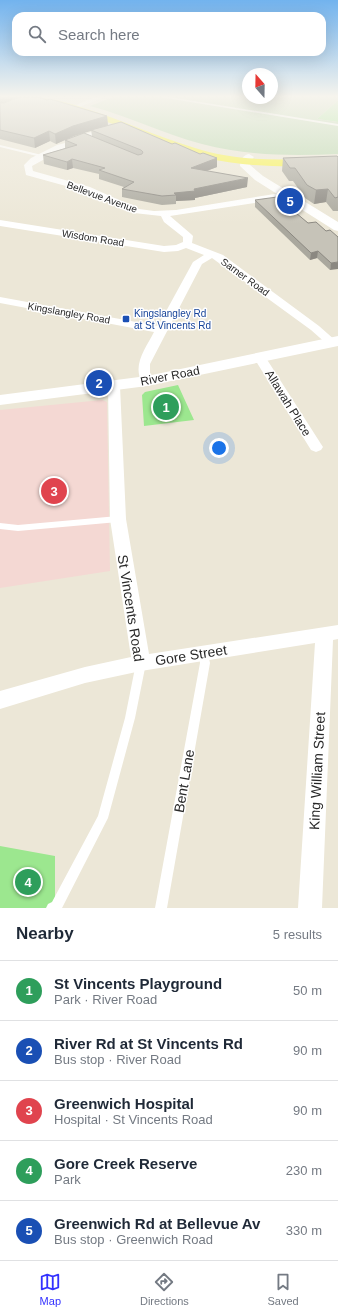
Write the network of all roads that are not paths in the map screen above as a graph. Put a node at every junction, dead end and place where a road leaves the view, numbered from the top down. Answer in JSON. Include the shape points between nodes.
{"nodes":[{"id":1,"x":76,"y":139,"type":"edge"},
{"id":2,"x":161,"y":139,"type":"edge"},
{"id":3,"x":177,"y":139,"type":"edge"},
{"id":4,"x":0,"y":146,"type":"edge"},
{"id":5,"x":41,"y":156,"type":"junction"},
{"id":6,"x":338,"y":158,"type":"edge"},
{"id":7,"x":247,"y":159,"type":"junction"},
{"id":8,"x":338,"y":161,"type":"edge"},
{"id":9,"x":288,"y":195,"type":"junction"},
{"id":10,"x":164,"y":214,"type":"junction"},
{"id":11,"x":0,"y":223,"type":"edge"},
{"id":12,"x":338,"y":227,"type":"edge"},
{"id":13,"x":186,"y":244,"type":"junction"},
{"id":14,"x":212,"y":254,"type":"junction"},
{"id":15,"x":0,"y":300,"type":"edge"},
{"id":16,"x":161,"y":330,"type":"junction"},
{"id":17,"x":335,"y":342,"type":"edge"},
{"id":18,"x":260,"y":358,"type":"junction"},
{"id":19,"x":147,"y":381,"type":"junction"},
{"id":20,"x":114,"y":386,"type":"junction"},
{"id":21,"x":0,"y":400,"type":"edge"},
{"id":22,"x":316,"y":447,"type":"dead end"},
{"id":23,"x":118,"y":519,"type":"junction"},
{"id":24,"x":0,"y":526,"type":"edge"},
{"id":25,"x":331,"y":633,"type":"edge"},
{"id":26,"x":204,"y":653,"type":"junction"},
{"id":27,"x":141,"y":663,"type":"junction"},
{"id":28,"x":0,"y":700,"type":"edge"},
{"id":29,"x":52,"y":908,"type":"edge"},
{"id":30,"x":160,"y":908,"type":"edge"},
{"id":31,"x":310,"y":908,"type":"edge"}],
"edges":[{"from":1,"to":5,"type":"street","name":"Bellevue Avenue","via":[[72,144]]},
{"from":2,"to":7,"type":"main road","via":[[191,151]]},
{"from":3,"to":7,"type":"main road"},
{"from":4,"to":5,"type":"lane"},
{"from":5,"to":10,"type":"street","name":"Bellevue Avenue","via":[[28,165],[29,173],[87,189],[138,211]]},
{"from":6,"to":7,"type":"main road"},
{"from":7,"to":8,"type":"main road","via":[[287,163]]},
{"from":7,"to":9,"type":"main road","via":[[247,168]]},
{"from":9,"to":10,"type":"street","name":"Bellevue Avenue"},
{"from":9,"to":12,"type":"main road"},
{"from":10,"to":13,"type":"street","via":[[167,220],[188,236]]},
{"from":11,"to":13,"type":"street","name":"Wisdom Road","via":[[164,249],[178,248]]},
{"from":13,"to":14,"type":"street","name":"Sarner Road"},
{"from":14,"to":16,"type":"street","via":[[198,262]]},
{"from":14,"to":17,"type":"street","name":"Sarner Road"},
{"from":15,"to":16,"type":"street","name":"Kingslangley Road"},
{"from":16,"to":19,"type":"street","via":[[144,364]]},
{"from":17,"to":18,"type":"main road","name":"River Road"},
{"from":18,"to":19,"type":"main road","name":"River Road"},
{"from":18,"to":22,"type":"street","name":"Allawah Place"},
{"from":19,"to":20,"type":"main road","name":"River Road"},
{"from":20,"to":21,"type":"main road","name":"River Road"},
{"from":20,"to":23,"type":"street","name":"St Vincents Road"},
{"from":23,"to":24,"type":"lane","via":[[18,528]]},
{"from":23,"to":27,"type":"street","name":"St Vincents Road"},
{"from":25,"to":26,"type":"street","name":"Gore Street"},
{"from":25,"to":31,"type":"street","name":"King William Street"},
{"from":26,"to":27,"type":"street","name":"Gore Street"},
{"from":26,"to":30,"type":"lane","name":"Bent Lane","via":[[205,663]]},
{"from":27,"to":28,"type":"street","name":"Gore Street","via":[[85,675]]},
{"from":27,"to":29,"type":"lane","name":"St Vincents Road","via":[[130,718],[103,818],[56,907]]}]}
